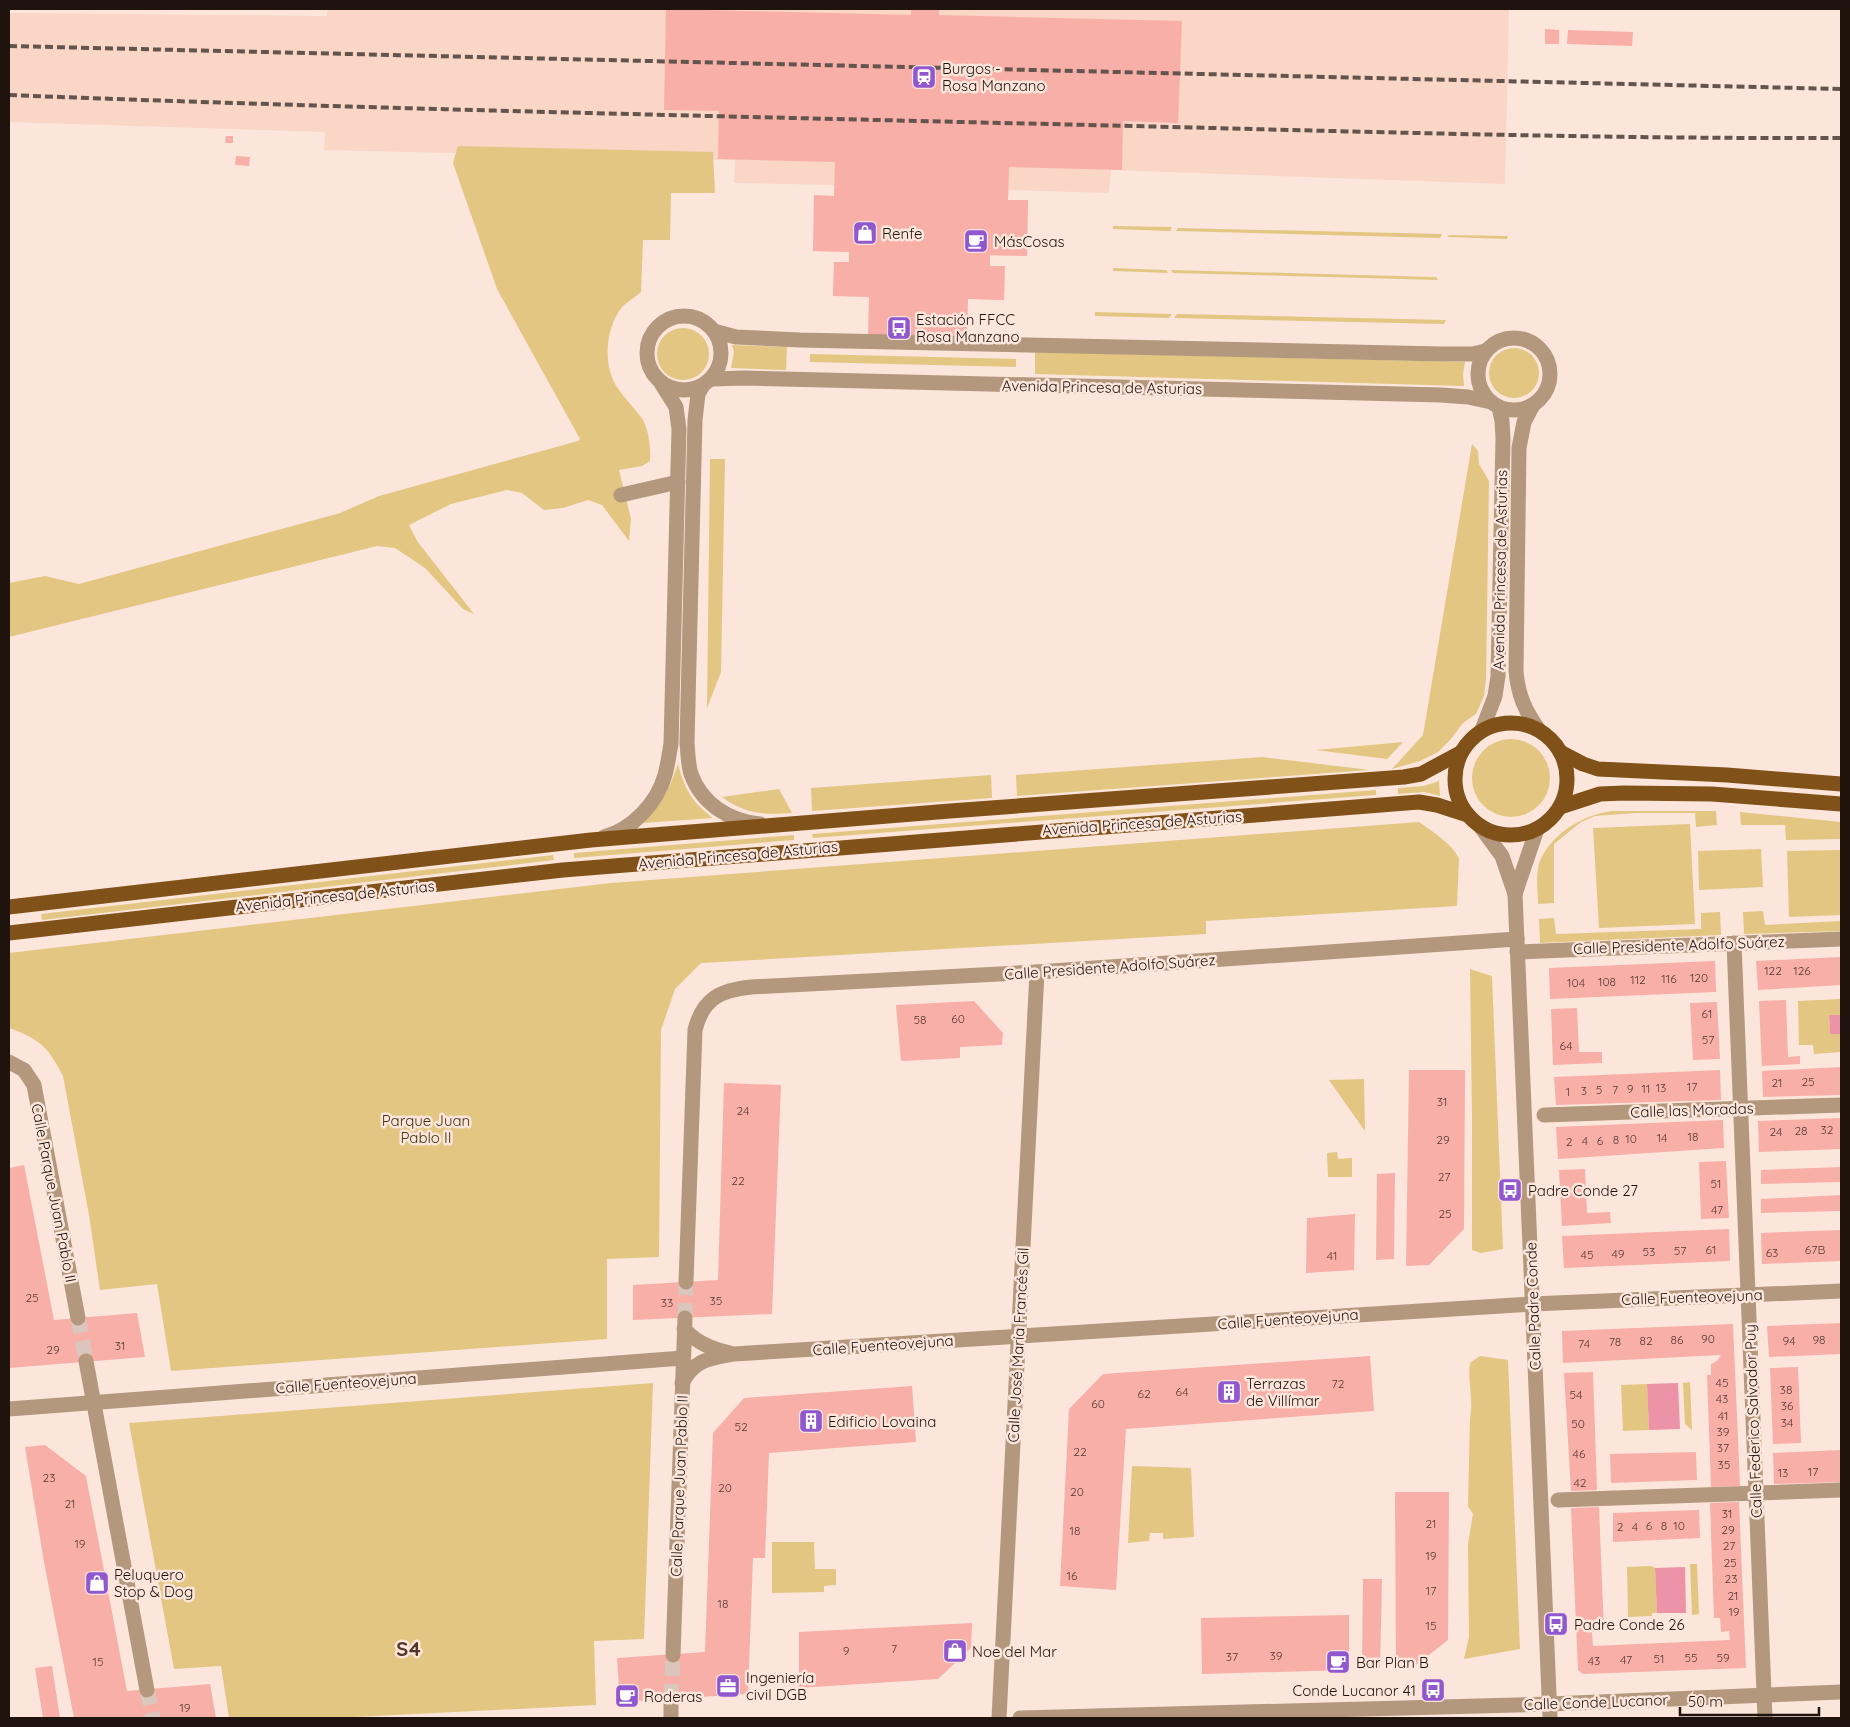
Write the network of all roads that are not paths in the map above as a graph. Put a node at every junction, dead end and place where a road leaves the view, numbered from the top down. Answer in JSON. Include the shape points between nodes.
{"nodes":[{"id":1,"x":714,"y":331,"type":"junction"},
{"id":2,"x":1485,"y":351,"type":"junction"},
{"id":3,"x":708,"y":382,"type":"junction"},
{"id":4,"x":661,"y":383,"type":"junction"},
{"id":5,"x":1495,"y":405,"type":"junction"},
{"id":6,"x":1533,"y":405,"type":"junction"},
{"id":7,"x":678,"y":482,"type":"junction"},
{"id":8,"x":620,"y":495,"type":"dead end"},
{"id":9,"x":1482,"y":730,"type":"junction"},
{"id":10,"x":1539,"y":730,"type":"junction"},
{"id":11,"x":1560,"y":752,"type":"junction"},
{"id":12,"x":1460,"y":754,"type":"junction"},
{"id":13,"x":1841,"y":784,"type":"edge"},
{"id":14,"x":1841,"y":804,"type":"edge"},
{"id":15,"x":1560,"y":807,"type":"junction"},
{"id":16,"x":1468,"y":815,"type":"junction"},
{"id":17,"x":776,"y":826,"type":"junction"},
{"id":18,"x":1480,"y":826,"type":"junction"},
{"id":19,"x":1537,"y":829,"type":"junction"},
{"id":20,"x":591,"y":840,"type":"junction"},
{"id":21,"x":1515,"y":894,"type":"junction"},
{"id":22,"x":9,"y":907,"type":"edge"},
{"id":23,"x":9,"y":933,"type":"edge"},
{"id":24,"x":1841,"y":939,"type":"edge"},
{"id":25,"x":1734,"y":944,"type":"junction"},
{"id":26,"x":1517,"y":945,"type":"junction"},
{"id":27,"x":1037,"y":972,"type":"junction"},
{"id":28,"x":9,"y":1062,"type":"edge"},
{"id":29,"x":1841,"y":1105,"type":"edge"},
{"id":30,"x":1741,"y":1108,"type":"junction"},
{"id":31,"x":1544,"y":1115,"type":"dead end"},
{"id":32,"x":686,"y":1282,"type":"tunnel mouth"},
{"id":33,"x":1841,"y":1290,"type":"edge"},
{"id":34,"x":1748,"y":1295,"type":"junction"},
{"id":35,"x":1532,"y":1304,"type":"junction"},
{"id":36,"x":78,"y":1318,"type":"tunnel mouth"},
{"id":37,"x":684,"y":1324,"type":"joint"},
{"id":38,"x":1018,"y":1336,"type":"junction"},
{"id":39,"x":734,"y":1354,"type":"junction"},
{"id":40,"x":683,"y":1358,"type":"junction"},
{"id":41,"x":86,"y":1361,"type":"tunnel mouth"},
{"id":42,"x":682,"y":1383,"type":"junction"},
{"id":43,"x":93,"y":1402,"type":"junction"},
{"id":44,"x":9,"y":1409,"type":"edge"},
{"id":45,"x":1841,"y":1490,"type":"edge"},
{"id":46,"x":1756,"y":1494,"type":"junction"},
{"id":47,"x":1558,"y":1500,"type":"dead end"},
{"id":48,"x":673,"y":1655,"type":"tunnel mouth"},
{"id":49,"x":147,"y":1690,"type":"tunnel mouth"},
{"id":50,"x":1841,"y":1692,"type":"edge"},
{"id":51,"x":1764,"y":1696,"type":"junction"},
{"id":52,"x":671,"y":1699,"type":"tunnel mouth"},
{"id":53,"x":1550,"y":1711,"type":"edge"},
{"id":54,"x":671,"y":1718,"type":"edge"},
{"id":55,"x":999,"y":1718,"type":"edge"},
{"id":56,"x":1020,"y":1718,"type":"edge"},
{"id":57,"x":1765,"y":1718,"type":"edge"}],
"edges":[{"from":1,"to":2,"type":"street","via":[[736,337],[800,340],[1442,354]]},
{"from":1,"to":3,"type":"street","via":[[722,355],[719,367]]},
{"from":1,"to":4,"type":"street","via":[[707,323],[682,316],[668,320],[656,329],[648,342],[646,357],[651,371]]},
{"from":2,"to":5,"type":"street","via":[[1478,366],[1478,383],[1483,394]]},
{"from":2,"to":6,"type":"street","via":[[1492,344],[1510,337],[1530,341],[1539,347],[1550,366],[1550,378],[1548,388]]},
{"from":3,"to":4,"type":"street","via":[[688,390],[674,389]]},
{"from":3,"to":5,"type":"street","name":"Avenida Princesa de Asturias","via":[[745,378],[1441,395],[1468,397]]},
{"from":3,"to":17,"type":"street","name":"Avenida Princesa de Asturias","via":[[698,394],[695,420],[687,743],[691,773],[699,790],[714,808],[733,818]]},
{"from":4,"to":7,"type":"street","via":[[671,396],[679,416]]},
{"from":5,"to":6,"type":"street","via":[[1516,410]]},
{"from":5,"to":9,"type":"street","name":"Avenida Princesa de Asturias","via":[[1502,421],[1503,438],[1498,676],[1495,696]]},
{"from":6,"to":10,"type":"street","name":"Avenida Princesa de Asturias","via":[[1524,422],[1519,448],[1516,671],[1524,708]]},
{"from":7,"to":8,"type":"street"},
{"from":7,"to":20,"type":"street","via":[[671,744],[665,776],[657,794],[633,822],[616,834]]},
{"from":9,"to":10,"type":"main road","via":[[1501,724],[1520,724]]},
{"from":9,"to":12,"type":"main road"},
{"from":10,"to":11,"type":"main road"},
{"from":11,"to":13,"type":"main road","via":[[1598,769]]},
{"from":11,"to":15,"type":"main road","via":[[1567,780]]},
{"from":12,"to":16,"type":"main road","via":[[1455,769],[1455,785],[1459,801]]},
{"from":12,"to":17,"type":"main road","name":"Avenida Princesa de Asturias","via":[[1421,774],[1404,777]]},
{"from":14,"to":15,"type":"main road","via":[[1712,794],[1600,794]]},
{"from":15,"to":19,"type":"main road"},
{"from":16,"to":18,"type":"main road"},
{"from":16,"to":23,"type":"main road","name":"Avenida Princesa de Asturias","via":[[1419,802],[792,851],[563,870]]},
{"from":17,"to":20,"type":"main road","name":"Avenida Princesa de Asturias"},
{"from":18,"to":19,"type":"main road","via":[[1498,834],[1518,835]]},
{"from":18,"to":21,"type":"street","name":"Calle Padre Conde","via":[[1502,856]]},
{"from":19,"to":21,"type":"street","name":"Calle Padre Conde"},
{"from":20,"to":22,"type":"main road","name":"Avenida Princesa de Asturias"},
{"from":21,"to":26,"type":"street","name":"Calle Padre Conde"},
{"from":24,"to":25,"type":"street","name":"Calle Presidente Adolfo Suárez"},
{"from":25,"to":26,"type":"street","name":"Calle Presidente Adolfo Suárez"},
{"from":25,"to":30,"type":"street","name":"Calle Federico Salvador Puy"},
{"from":26,"to":27,"type":"street","name":"Calle Presidente Adolfo Suárez"},
{"from":26,"to":35,"type":"street","name":"Calle Padre Conde"},
{"from":27,"to":32,"type":"street","name":"Calle Presidente Adolfo Suárez","via":[[734,988],[707,1003],[698,1017],[695,1030]]},
{"from":27,"to":38,"type":"street","name":"Calle José María Francés Gil"},
{"from":28,"to":36,"type":"street","name":"Calle Parque Juan Pablo II","via":[[24,1070],[34,1085]]},
{"from":29,"to":30,"type":"street","name":"Calle las Moradas"},
{"from":30,"to":31,"type":"street","name":"Calle las Moradas"},
{"from":30,"to":34,"type":"street","name":"Calle Federico Salvador Puy"},
{"from":33,"to":34,"type":"street","name":"Calle Fuenteovejuna"},
{"from":34,"to":35,"type":"street","name":"Calle Fuenteovejuna"},
{"from":34,"to":46,"type":"street","name":"Calle Federico Salvador Puy"},
{"from":35,"to":38,"type":"street","name":"Calle Fuenteovejuna"},
{"from":35,"to":53,"type":"street","name":"Calle Padre Conde"},
{"from":37,"to":39,"type":"street","name":"Calle Fuenteovejuna","via":[[691,1336],[708,1347]]},
{"from":37,"to":40,"type":"street","name":"Calle Parque Juan Pablo II"},
{"from":38,"to":39,"type":"street","name":"Calle Fuenteovejuna"},
{"from":38,"to":55,"type":"street","name":"Calle José María Francés Gil"},
{"from":39,"to":42,"type":"street","name":"Calle Fuenteovejuna","via":[[702,1361]]},
{"from":40,"to":42,"type":"street","name":"Calle Parque Juan Pablo II"},
{"from":40,"to":43,"type":"street","name":"Calle Fuenteovejuna"},
{"from":41,"to":43,"type":"street"},
{"from":42,"to":48,"type":"street","name":"Calle Parque Juan Pablo II"},
{"from":43,"to":44,"type":"street","name":"Calle Fuenteovejuna"},
{"from":43,"to":49,"type":"street"},
{"from":45,"to":46,"type":"street"},
{"from":46,"to":47,"type":"street"},
{"from":46,"to":51,"type":"street","name":"Calle Federico Salvador Puy"},
{"from":50,"to":51,"type":"street","name":"Calle Conde Lucanor"},
{"from":51,"to":53,"type":"street","name":"Calle Conde Lucanor"},
{"from":51,"to":57,"type":"street","name":"Calle Federico Salvador Puy"},
{"from":52,"to":54,"type":"street"},
{"from":53,"to":56,"type":"street","name":"Calle Conde Lucanor"}]}
